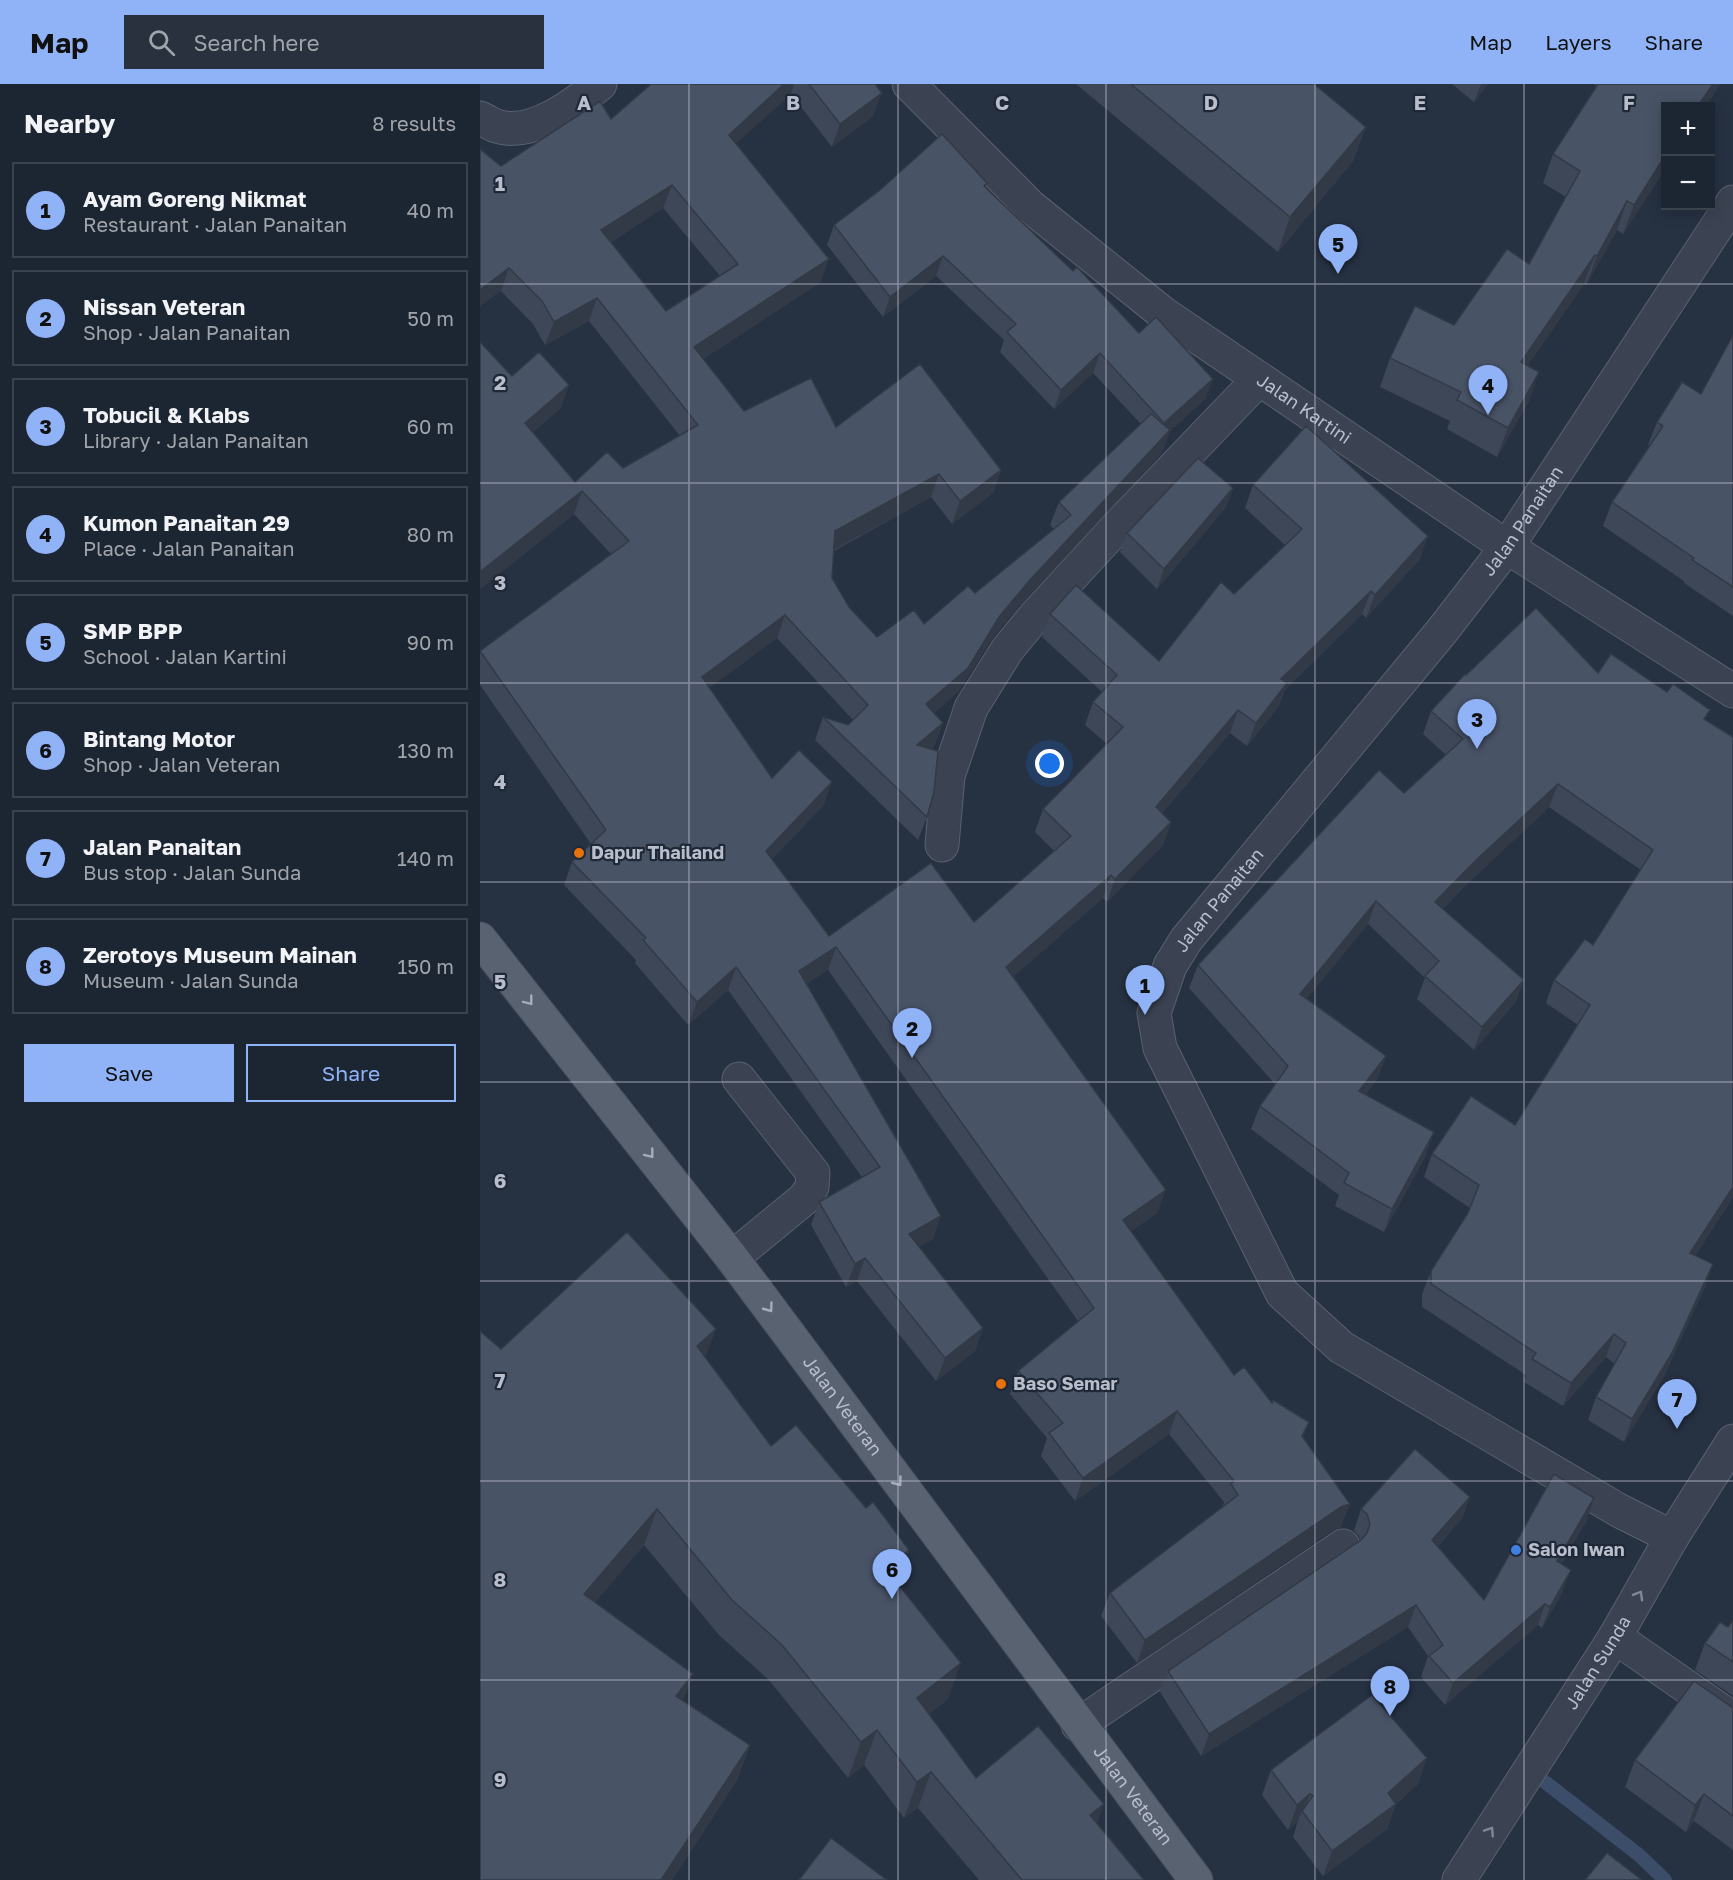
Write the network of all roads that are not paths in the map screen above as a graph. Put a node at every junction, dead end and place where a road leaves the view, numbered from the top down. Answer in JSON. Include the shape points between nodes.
{"nodes":[{"id":1,"x":600,"y":84,"type":"edge"},
{"id":2,"x":915,"y":86,"type":"edge"},
{"id":3,"x":480,"y":118,"type":"edge"},
{"id":4,"x":1733,"y":202,"type":"edge"},
{"id":5,"x":1259,"y":379,"type":"junction"},
{"id":6,"x":1507,"y":547,"type":"junction"},
{"id":7,"x":1733,"y":691,"type":"edge"},
{"id":8,"x":942,"y":845,"type":"dead end"},
{"id":9,"x":480,"y":939,"type":"edge"},
{"id":10,"x":739,"y":1079,"type":"dead end"},
{"id":11,"x":732,"y":1258,"type":"junction"},
{"id":12,"x":1733,"y":1441,"type":"edge"},
{"id":13,"x":1672,"y":1537,"type":"junction"},
{"id":14,"x":1343,"y":1546,"type":"dead end"},
{"id":15,"x":1615,"y":1637,"type":"junction"},
{"id":16,"x":1733,"y":1719,"type":"edge"},
{"id":17,"x":1078,"y":1725,"type":"junction"},
{"id":18,"x":1196,"y":1880,"type":"edge"},
{"id":19,"x":1459,"y":1880,"type":"edge"}],
"edges":[{"from":1,"to":3,"type":"street","via":[[538,125],[497,127]]},
{"from":2,"to":5,"type":"street","name":"Jalan Kartini","via":[[1031,207],[1164,314]]},
{"from":4,"to":6,"type":"street","name":"Jalan Panaitan"},
{"from":5,"to":6,"type":"street","name":"Jalan Kartini"},
{"from":5,"to":8,"type":"street","via":[[1117,526],[1007,651],[971,708],[948,776]]},
{"from":6,"to":7,"type":"street","name":"Jalan Kartini"},
{"from":6,"to":13,"type":"street","name":"Jalan Panaitan","via":[[1442,632],[1186,940],[1170,966],[1154,1013],[1160,1048],[1282,1293],[1341,1347],[1620,1511]]},
{"from":9,"to":11,"type":"main road","name":"Jalan Veteran","one_way":true},
{"from":10,"to":11,"type":"street","via":[[813,1173],[812,1187],[805,1198]]},
{"from":11,"to":17,"type":"main road","name":"Jalan Veteran","one_way":true},
{"from":12,"to":13,"type":"street","name":"Jalan Sunda"},
{"from":15,"to":13,"type":"street","name":"Jalan Sunda","one_way":true},
{"from":14,"to":17,"type":"street"},
{"from":15,"to":16,"type":"street"},
{"from":19,"to":15,"type":"street","name":"Jalan Sunda","one_way":true},
{"from":17,"to":18,"type":"main road","name":"Jalan Veteran"}]}
